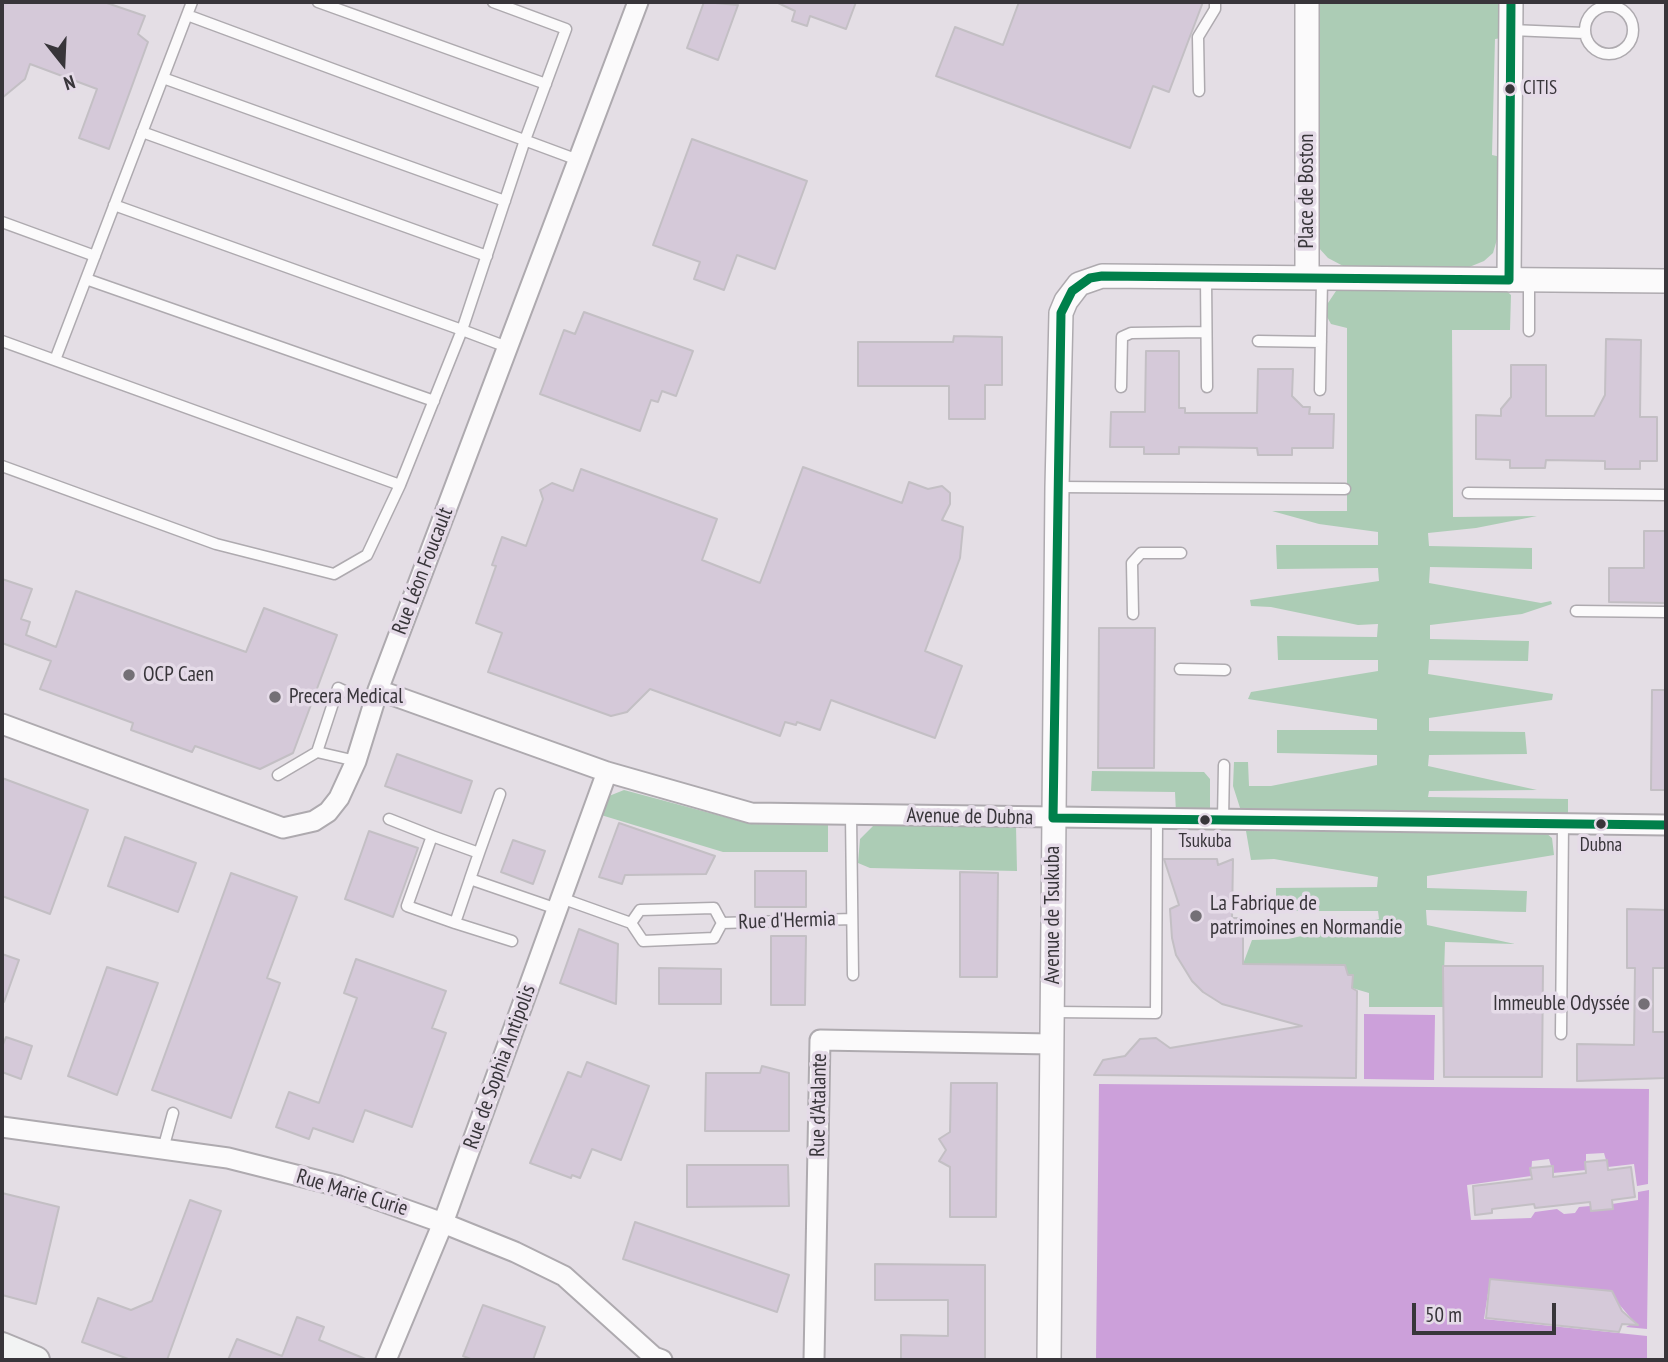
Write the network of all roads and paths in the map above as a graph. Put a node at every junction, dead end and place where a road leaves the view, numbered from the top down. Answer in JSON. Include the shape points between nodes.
{"nodes":[{"id":1,"x":192,"y":2,"type":"edge"},
{"id":2,"x":318,"y":2,"type":"edge"},
{"id":3,"x":493,"y":2,"type":"edge"},
{"id":4,"x":638,"y":2,"type":"edge"},
{"id":5,"x":1215,"y":2,"type":"edge"},
{"id":6,"x":1307,"y":2,"type":"edge"},
{"id":7,"x":1511,"y":2,"type":"edge"},
{"id":8,"x":187,"y":15,"type":"junction"},
{"id":9,"x":1510,"y":30,"type":"junction"},
{"id":10,"x":1584,"y":33,"type":"junction"},
{"id":11,"x":163,"y":78,"type":"junction"},
{"id":12,"x":546,"y":84,"type":"junction"},
{"id":13,"x":1199,"y":91,"type":"dead end"},
{"id":14,"x":142,"y":132,"type":"junction"},
{"id":15,"x":525,"y":140,"type":"junction"},
{"id":16,"x":578,"y":160,"type":"junction"},
{"id":17,"x":505,"y":201,"type":"junction"},
{"id":18,"x":114,"y":205,"type":"junction"},
{"id":19,"x":2,"y":222,"type":"edge"},
{"id":20,"x":94,"y":256,"type":"junction"},
{"id":21,"x":487,"y":256,"type":"junction"},
{"id":22,"x":1206,"y":277,"type":"junction"},
{"id":23,"x":86,"y":279,"type":"junction"},
{"id":24,"x":1315,"y":279,"type":"junction"},
{"id":25,"x":1519,"y":280,"type":"junction"},
{"id":26,"x":1666,"y":281,"type":"edge"},
{"id":27,"x":463,"y":330,"type":"junction"},
{"id":28,"x":1529,"y":331,"type":"dead end"},
{"id":29,"x":1206,"y":332,"type":"junction"},
{"id":30,"x":2,"y":341,"type":"edge"},
{"id":31,"x":1258,"y":341,"type":"dead end"},
{"id":32,"x":1321,"y":342,"type":"junction"},
{"id":33,"x":507,"y":347,"type":"junction"},
{"id":34,"x":55,"y":360,"type":"junction"},
{"id":35,"x":1121,"y":387,"type":"dead end"},
{"id":36,"x":1207,"y":387,"type":"dead end"},
{"id":37,"x":1320,"y":390,"type":"dead end"},
{"id":38,"x":434,"y":401,"type":"junction"},
{"id":39,"x":2,"y":466,"type":"edge"},
{"id":40,"x":400,"y":485,"type":"junction"},
{"id":41,"x":1057,"y":487,"type":"junction"},
{"id":42,"x":1345,"y":489,"type":"dead end"},
{"id":43,"x":1468,"y":493,"type":"dead end"},
{"id":44,"x":1666,"y":495,"type":"edge"},
{"id":45,"x":1181,"y":553,"type":"dead end"},
{"id":46,"x":1576,"y":611,"type":"dead end"},
{"id":47,"x":1666,"y":612,"type":"edge"},
{"id":48,"x":1133,"y":614,"type":"dead end"},
{"id":49,"x":1180,"y":669,"type":"dead end"},
{"id":50,"x":1225,"y":670,"type":"dead end"},
{"id":51,"x":376,"y":697,"type":"junction"},
{"id":52,"x":2,"y":724,"type":"edge"},
{"id":53,"x":317,"y":751,"type":"junction"},
{"id":54,"x":356,"y":761,"type":"junction"},
{"id":55,"x":1224,"y":765,"type":"dead end"},
{"id":56,"x":607,"y":772,"type":"junction"},
{"id":57,"x":278,"y":775,"type":"dead end"},
{"id":58,"x":500,"y":794,"type":"dead end"},
{"id":59,"x":851,"y":815,"type":"junction"},
{"id":60,"x":1053,"y":818,"type":"junction"},
{"id":61,"x":1157,"y":819,"type":"junction"},
{"id":62,"x":389,"y":820,"type":"dead end"},
{"id":63,"x":1223,"y":820,"type":"junction"},
{"id":64,"x":1563,"y":824,"type":"junction"},
{"id":65,"x":1666,"y":825,"type":"edge"},
{"id":66,"x":432,"y":836,"type":"junction"},
{"id":67,"x":479,"y":853,"type":"junction"},
{"id":68,"x":470,"y":879,"type":"junction"},
{"id":69,"x":559,"y":904,"type":"junction"},
{"id":70,"x":852,"y":919,"type":"junction"},
{"id":71,"x":455,"y":923,"type":"junction"},
{"id":72,"x":631,"y":923,"type":"junction"},
{"id":73,"x":722,"y":923,"type":"junction"},
{"id":74,"x":512,"y":941,"type":"dead end"},
{"id":75,"x":853,"y":975,"type":"dead end"},
{"id":76,"x":1053,"y":1012,"type":"junction"},
{"id":77,"x":1561,"y":1034,"type":"dead end"},
{"id":78,"x":1052,"y":1044,"type":"junction"},
{"id":79,"x":173,"y":1113,"type":"dead end"},
{"id":80,"x":2,"y":1126,"type":"edge"},
{"id":81,"x":163,"y":1149,"type":"junction"},
{"id":82,"x":443,"y":1223,"type":"junction"},
{"id":83,"x":2,"y":1346,"type":"edge"},
{"id":84,"x":36,"y":1360,"type":"edge"},
{"id":85,"x":386,"y":1360,"type":"edge"},
{"id":86,"x":662,"y":1360,"type":"edge"},
{"id":87,"x":814,"y":1360,"type":"edge"},
{"id":88,"x":1049,"y":1360,"type":"edge"}],
"edges":[{"from":1,"to":8,"type":"lane"},
{"from":2,"to":12,"type":"lane"},
{"from":3,"to":12,"type":"lane","via":[[566,29]]},
{"from":4,"to":16,"type":"street","name":"Rue Léon Foucault"},
{"from":5,"to":13,"type":"lane","via":[[1199,37]]},
{"from":6,"to":24,"type":"street","name":"Place de Boston"},
{"from":7,"to":9,"type":"street"},
{"from":8,"to":11,"type":"lane"},
{"from":8,"to":15,"type":"lane"},
{"from":9,"to":10,"type":"lane"},
{"from":9,"to":25,"type":"street"},
{"from":10,"to":10,"type":"lane","via":[[1592,48],[1607,54],[1623,50],[1633,28],[1627,14],[1606,6],[1587,18]]},
{"from":11,"to":14,"type":"lane"},
{"from":11,"to":17,"type":"lane"},
{"from":12,"to":15,"type":"lane"},
{"from":14,"to":18,"type":"lane"},
{"from":14,"to":21,"type":"lane"},
{"from":15,"to":16,"type":"lane"},
{"from":15,"to":17,"type":"lane"},
{"from":16,"to":33,"type":"street","name":"Rue Léon Foucault"},
{"from":17,"to":21,"type":"lane"},
{"from":18,"to":20,"type":"lane"},
{"from":18,"to":27,"type":"lane"},
{"from":19,"to":20,"type":"lane"},
{"from":20,"to":23,"type":"lane"},
{"from":21,"to":27,"type":"lane"},
{"from":22,"to":24,"type":"street","name":"Avenue de Tsukuba"},
{"from":22,"to":29,"type":"lane"},
{"from":22,"to":41,"type":"street","name":"Avenue de Tsukuba","via":[[1102,276],[1090,278],[1072,291],[1061,313]]},
{"from":23,"to":34,"type":"lane"},
{"from":23,"to":38,"type":"lane"},
{"from":24,"to":25,"type":"street","name":"Place de Boston"},
{"from":24,"to":32,"type":"lane"},
{"from":25,"to":26,"type":"street","name":"Place de Boston"},
{"from":25,"to":28,"type":"lane"},
{"from":27,"to":33,"type":"lane"},
{"from":27,"to":38,"type":"lane"},
{"from":29,"to":35,"type":"lane","via":[[1122,337]]},
{"from":29,"to":36,"type":"lane"},
{"from":30,"to":34,"type":"lane"},
{"from":31,"to":32,"type":"lane"},
{"from":32,"to":37,"type":"lane"},
{"from":33,"to":51,"type":"street","name":"Rue Léon Foucault"},
{"from":34,"to":40,"type":"lane"},
{"from":38,"to":40,"type":"lane"},
{"from":39,"to":40,"type":"lane","via":[[216,544],[334,574],[368,555]]},
{"from":41,"to":42,"type":"lane"},
{"from":41,"to":60,"type":"street","name":"Avenue de Tsukuba"},
{"from":43,"to":44,"type":"lane"},
{"from":45,"to":48,"type":"lane","via":[[1141,553],[1132,563]]},
{"from":46,"to":47,"type":"lane"},
{"from":49,"to":50,"type":"lane"},
{"from":51,"to":53,"type":"lane","via":[[338,688]]},
{"from":51,"to":54,"type":"street","name":"Rue Léon Foucault"},
{"from":51,"to":56,"type":"street","name":"Avenue de Dubna"},
{"from":52,"to":54,"type":"street","name":"Rue Léon Foucault","via":[[283,828],[314,821],[328,812]]},
{"from":53,"to":54,"type":"lane"},
{"from":53,"to":57,"type":"lane"},
{"from":55,"to":63,"type":"lane"},
{"from":56,"to":59,"type":"street","name":"Avenue de Dubna","via":[[751,813]]},
{"from":56,"to":69,"type":"street","name":"Rue de Sophia Antipolis"},
{"from":58,"to":67,"type":"lane"},
{"from":59,"to":60,"type":"street","name":"Avenue de Dubna"},
{"from":59,"to":70,"type":"lane"},
{"from":60,"to":61,"type":"street","name":"Avenue de Dubna"},
{"from":60,"to":76,"type":"street","name":"Avenue de Tsukuba"},
{"from":61,"to":63,"type":"street","name":"Avenue de Dubna"},
{"from":61,"to":76,"type":"lane","via":[[1156,1013]]},
{"from":62,"to":66,"type":"lane"},
{"from":63,"to":64,"type":"street","name":"Avenue de Dubna"},
{"from":64,"to":65,"type":"street","name":"Avenue de Dubna"},
{"from":64,"to":77,"type":"lane"},
{"from":66,"to":67,"type":"lane"},
{"from":66,"to":71,"type":"lane","via":[[407,906]]},
{"from":67,"to":68,"type":"lane"},
{"from":68,"to":69,"type":"lane","name":"Rue d'Hermia"},
{"from":68,"to":71,"type":"lane"},
{"from":69,"to":72,"type":"lane","name":"Rue d'Hermia"},
{"from":69,"to":82,"type":"street","name":"Rue de Sophia Antipolis"},
{"from":70,"to":73,"type":"lane","name":"Rue d'Hermia"},
{"from":70,"to":75,"type":"lane"},
{"from":71,"to":74,"type":"lane"},
{"from":72,"to":73,"type":"lane","name":"Rue d'Hermia","via":[[640,909],[714,908]]},
{"from":72,"to":73,"type":"lane","name":"Rue d'Hermia","via":[[643,941],[714,938]]},
{"from":76,"to":78,"type":"street","name":"Avenue de Tsukuba"},
{"from":78,"to":87,"type":"street","name":"Rue d'Atalante","via":[[820,1040]]},
{"from":78,"to":88,"type":"street","name":"Avenue de Tsukuba"},
{"from":79,"to":81,"type":"lane"},
{"from":80,"to":81,"type":"street","name":"Rue Marie Curie"},
{"from":81,"to":82,"type":"street","name":"Rue Marie Curie","via":[[228,1158],[339,1186]]},
{"from":82,"to":85,"type":"street","name":"Rue de Sophia Antipolis"},
{"from":82,"to":86,"type":"street","name":"Rue Marie Curie","via":[[564,1276]]},
{"from":83,"to":84,"type":"main road"}]}
